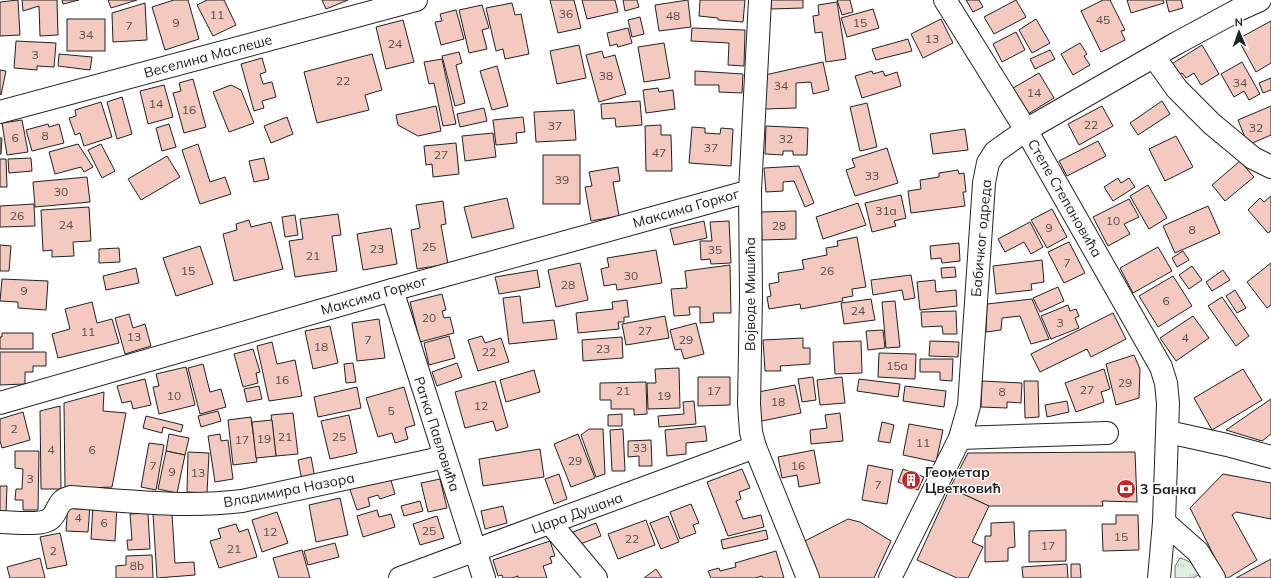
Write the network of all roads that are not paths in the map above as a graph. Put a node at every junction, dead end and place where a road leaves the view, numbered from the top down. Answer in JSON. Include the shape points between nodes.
{"nodes":[{"id":1,"x":416,"y":0,"type":"edge"},
{"id":2,"x":760,"y":0,"type":"edge"},
{"id":3,"x":945,"y":0,"type":"edge"},
{"id":4,"x":1260,"y":0,"type":"edge"},
{"id":5,"x":1154,"y":57,"type":"junction"},
{"id":6,"x":0,"y":112,"type":"edge"},
{"id":7,"x":1026,"y":130,"type":"junction"},
{"id":8,"x":1271,"y":167,"type":"edge"},
{"id":9,"x":750,"y":191,"type":"junction"},
{"id":10,"x":392,"y":290,"type":"junction"},
{"id":11,"x":0,"y":403,"type":"edge"},
{"id":12,"x":1168,"y":432,"type":"junction"},
{"id":13,"x":1107,"y":433,"type":"dead end"},
{"id":14,"x":960,"y":438,"type":"junction"},
{"id":15,"x":755,"y":447,"type":"junction"},
{"id":16,"x":444,"y":455,"type":"junction"},
{"id":17,"x":1271,"y":457,"type":"edge"},
{"id":18,"x":0,"y":522,"type":"edge"},
{"id":19,"x":1164,"y":522,"type":"junction"},
{"id":20,"x":550,"y":523,"type":"junction"},
{"id":21,"x":475,"y":551,"type":"junction"},
{"id":22,"x":400,"y":578,"type":"edge"},
{"id":23,"x":484,"y":578,"type":"edge"},
{"id":24,"x":596,"y":578,"type":"edge"},
{"id":25,"x":808,"y":578,"type":"edge"},
{"id":26,"x":890,"y":578,"type":"edge"},
{"id":27,"x":1159,"y":578,"type":"edge"},
{"id":28,"x":1214,"y":578,"type":"edge"}],
"edges":[{"from":1,"to":6,"type":"street","name":"Веселина Маслеше"},
{"from":2,"to":9,"type":"street","name":"Војводе Мишића"},
{"from":3,"to":7,"type":"street","name":"Степе Степановића"},
{"from":4,"to":5,"type":"street","name":"Бабичког одреда"},
{"from":5,"to":7,"type":"street","name":"Бабичког одреда"},
{"from":5,"to":8,"type":"street","via":[[1177,89],[1212,124],[1253,158]]},
{"from":7,"to":12,"type":"street","name":"Степе Степановића","via":[[1161,368],[1166,383]]},
{"from":7,"to":14,"type":"street","name":"Бабичког одреда","via":[[996,152],[988,163],[984,183],[969,406]]},
{"from":9,"to":10,"type":"street","name":"Максима Горког"},
{"from":9,"to":15,"type":"street","name":"Војводе Мишића","via":[[749,404]]},
{"from":10,"to":11,"type":"street","name":"Максима Горког"},
{"from":10,"to":16,"type":"street","name":"Ратка Павловића"},
{"from":12,"to":17,"type":"street"},
{"from":12,"to":19,"type":"street","name":"Степе Степановића"},
{"from":13,"to":14,"type":"street"},
{"from":14,"to":26,"type":"street","name":"Бабичког одреда"},
{"from":15,"to":20,"type":"street","name":"Цара Душана"},
{"from":15,"to":25,"type":"street","name":"Војводе Мишића"},
{"from":16,"to":18,"type":"street","name":"Владимира Назора","via":[[432,460],[242,501],[182,505],[71,497],[64,499],[54,514],[42,522]]},
{"from":16,"to":21,"type":"street","name":"Ратка Павловића"},
{"from":19,"to":27,"type":"street","name":"Степе Степановића"},
{"from":19,"to":28,"type":"street","via":[[1198,552]]},
{"from":20,"to":21,"type":"street","name":"Цара Душана"},
{"from":20,"to":24,"type":"street"},
{"from":21,"to":22,"type":"street","name":"Цара Душана"},
{"from":21,"to":23,"type":"street","name":"Ратка Павловића"}]}
